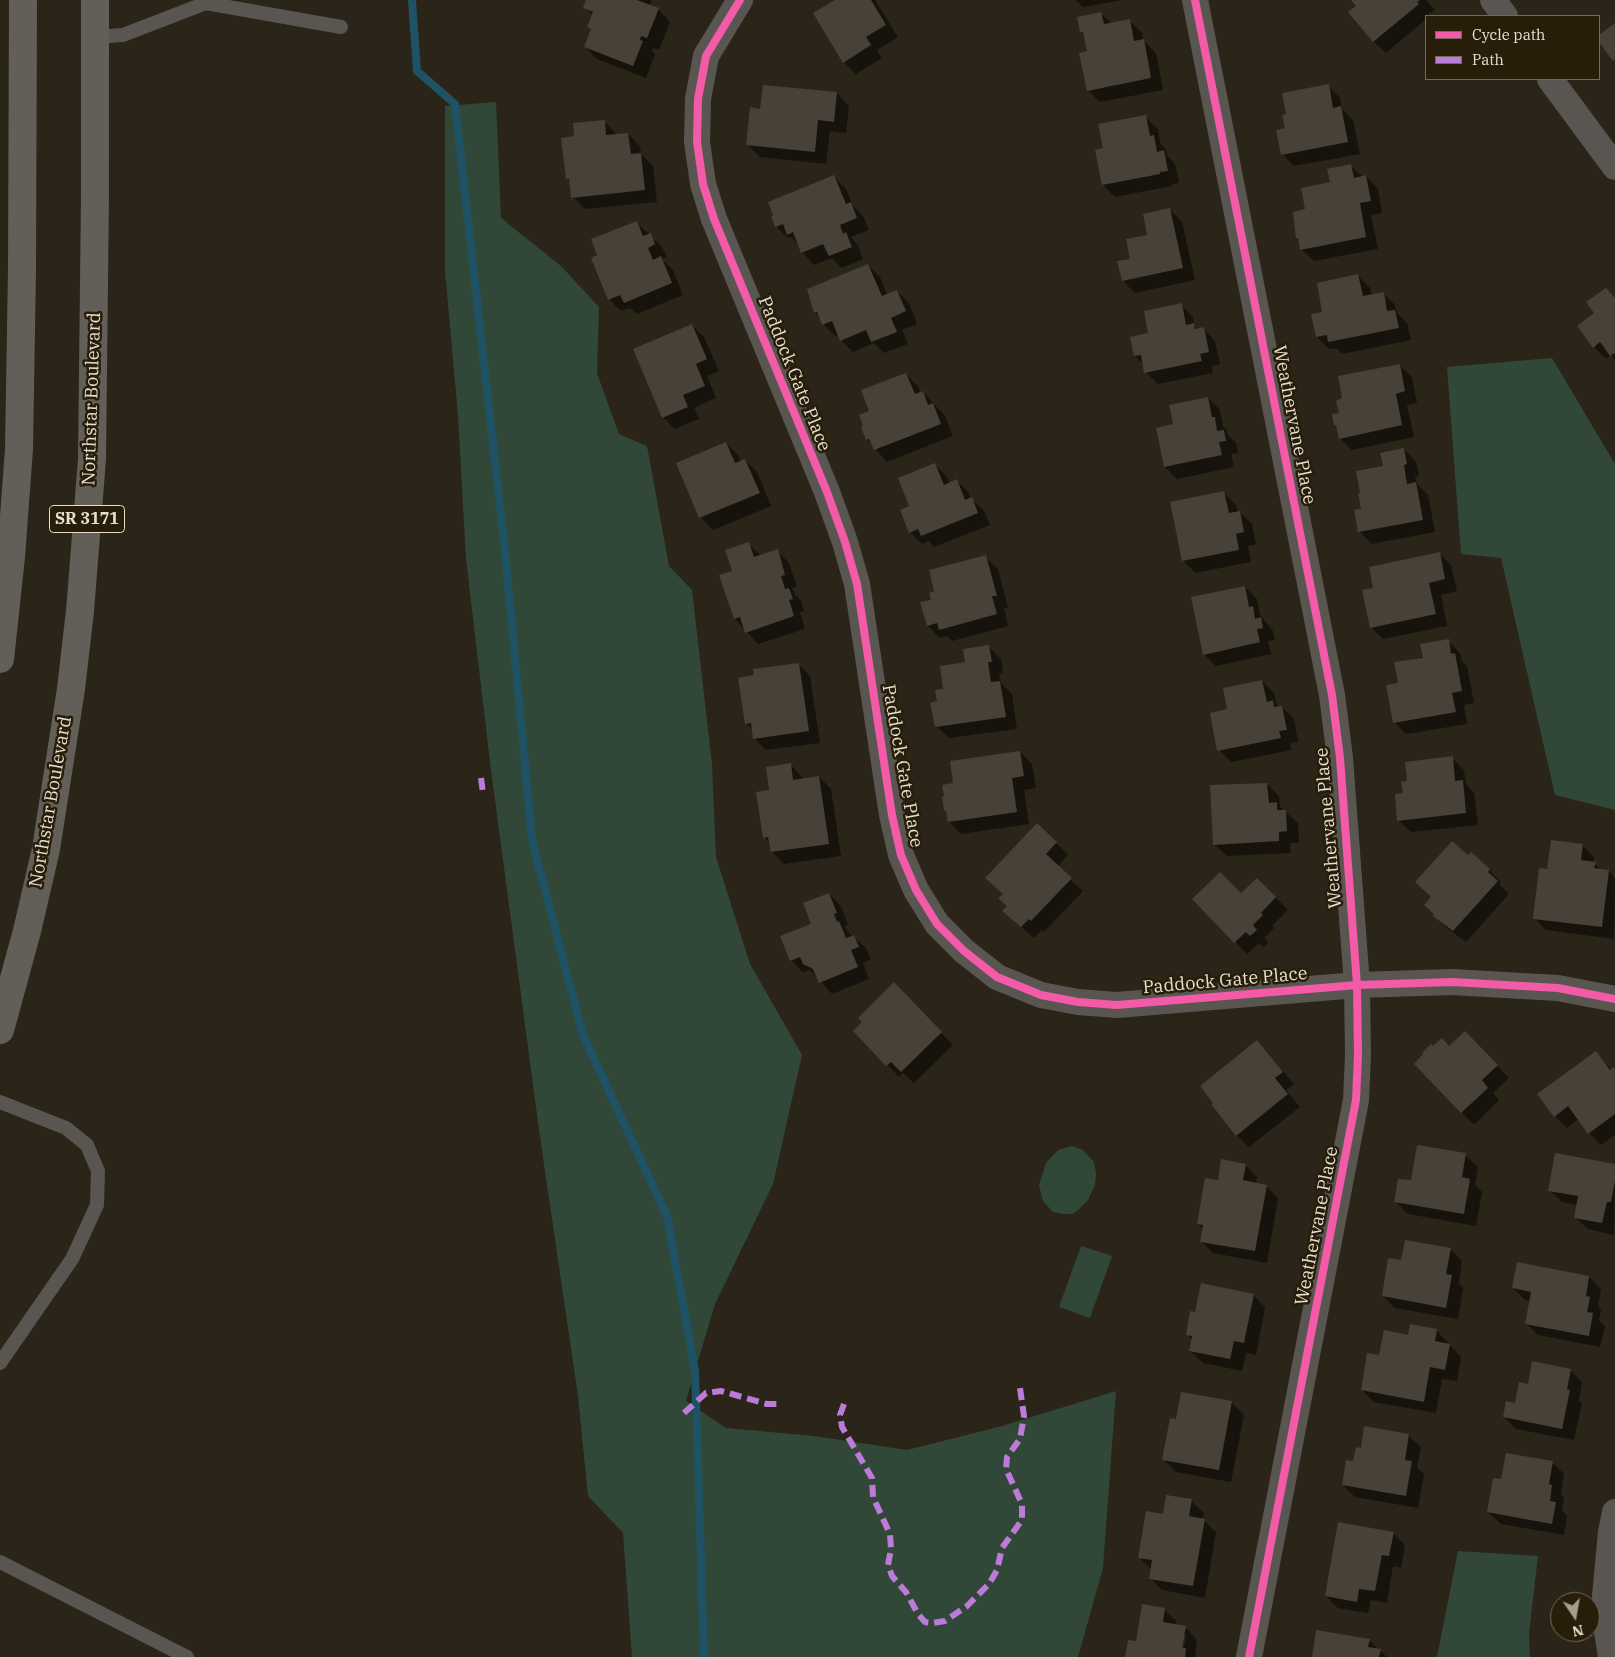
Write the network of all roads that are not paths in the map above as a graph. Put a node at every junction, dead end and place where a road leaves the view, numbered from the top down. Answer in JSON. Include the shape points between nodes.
{"nodes":[{"id":1,"x":23,"y":0,"type":"edge"},
{"id":2,"x":95,"y":0,"type":"edge"},
{"id":3,"x":740,"y":0,"type":"edge"},
{"id":4,"x":1195,"y":0,"type":"edge"},
{"id":5,"x":1493,"y":0,"type":"edge"},
{"id":6,"x":206,"y":1,"type":"edge"},
{"id":7,"x":1503,"y":15,"type":"edge"},
{"id":8,"x":341,"y":27,"type":"dead end"},
{"id":9,"x":95,"y":37,"type":"junction"},
{"id":10,"x":1551,"y":80,"type":"edge"},
{"id":11,"x":1615,"y":167,"type":"edge"},
{"id":12,"x":0,"y":659,"type":"edge"},
{"id":13,"x":1357,"y":985,"type":"junction"},
{"id":14,"x":1615,"y":999,"type":"edge"},
{"id":15,"x":0,"y":1030,"type":"edge"},
{"id":16,"x":0,"y":1102,"type":"edge"},
{"id":17,"x":0,"y":1363,"type":"edge"},
{"id":18,"x":1615,"y":1512,"type":"edge"},
{"id":19,"x":0,"y":1562,"type":"edge"},
{"id":20,"x":187,"y":1657,"type":"edge"},
{"id":21,"x":1249,"y":1657,"type":"edge"},
{"id":22,"x":1610,"y":1657,"type":"edge"}],
"edges":[{"from":1,"to":12,"type":"main road","via":[[19,449]]},
{"from":2,"to":9,"type":"main road","name":"Northstar Boulevard","number":"SR 3171"},
{"from":3,"to":13,"type":"street","name":"Paddock Gate Place","via":[[706,56],[698,99],[697,142],[703,184],[714,219],[845,542],[857,584],[901,855],[916,890],[937,924],[997,977],[1041,995],[1078,1002],[1117,1005]]},
{"from":4,"to":13,"type":"street","name":"Weathervane Place","via":[[1332,695],[1340,758]]},
{"from":5,"to":7,"type":"street"},
{"from":6,"to":8,"type":"lane"},
{"from":6,"to":9,"type":"lane","via":[[123,35]]},
{"from":9,"to":15,"type":"main road","name":"Northstar Boulevard","number":"SR 3171","via":[[92,459],[80,611],[46,849],[28,932]]},
{"from":10,"to":11,"type":"street"},
{"from":13,"to":14,"type":"street","name":"Paddock Gate Place","via":[[1462,982],[1558,988]]},
{"from":13,"to":21,"type":"street","name":"Weathervane Place","via":[[1356,1100]]},
{"from":16,"to":17,"type":"lane","via":[[66,1128],[87,1145],[98,1171],[97,1205],[72,1259]]},
{"from":18,"to":22,"type":"street","via":[[1605,1596]]},
{"from":19,"to":20,"type":"lane"}]}
